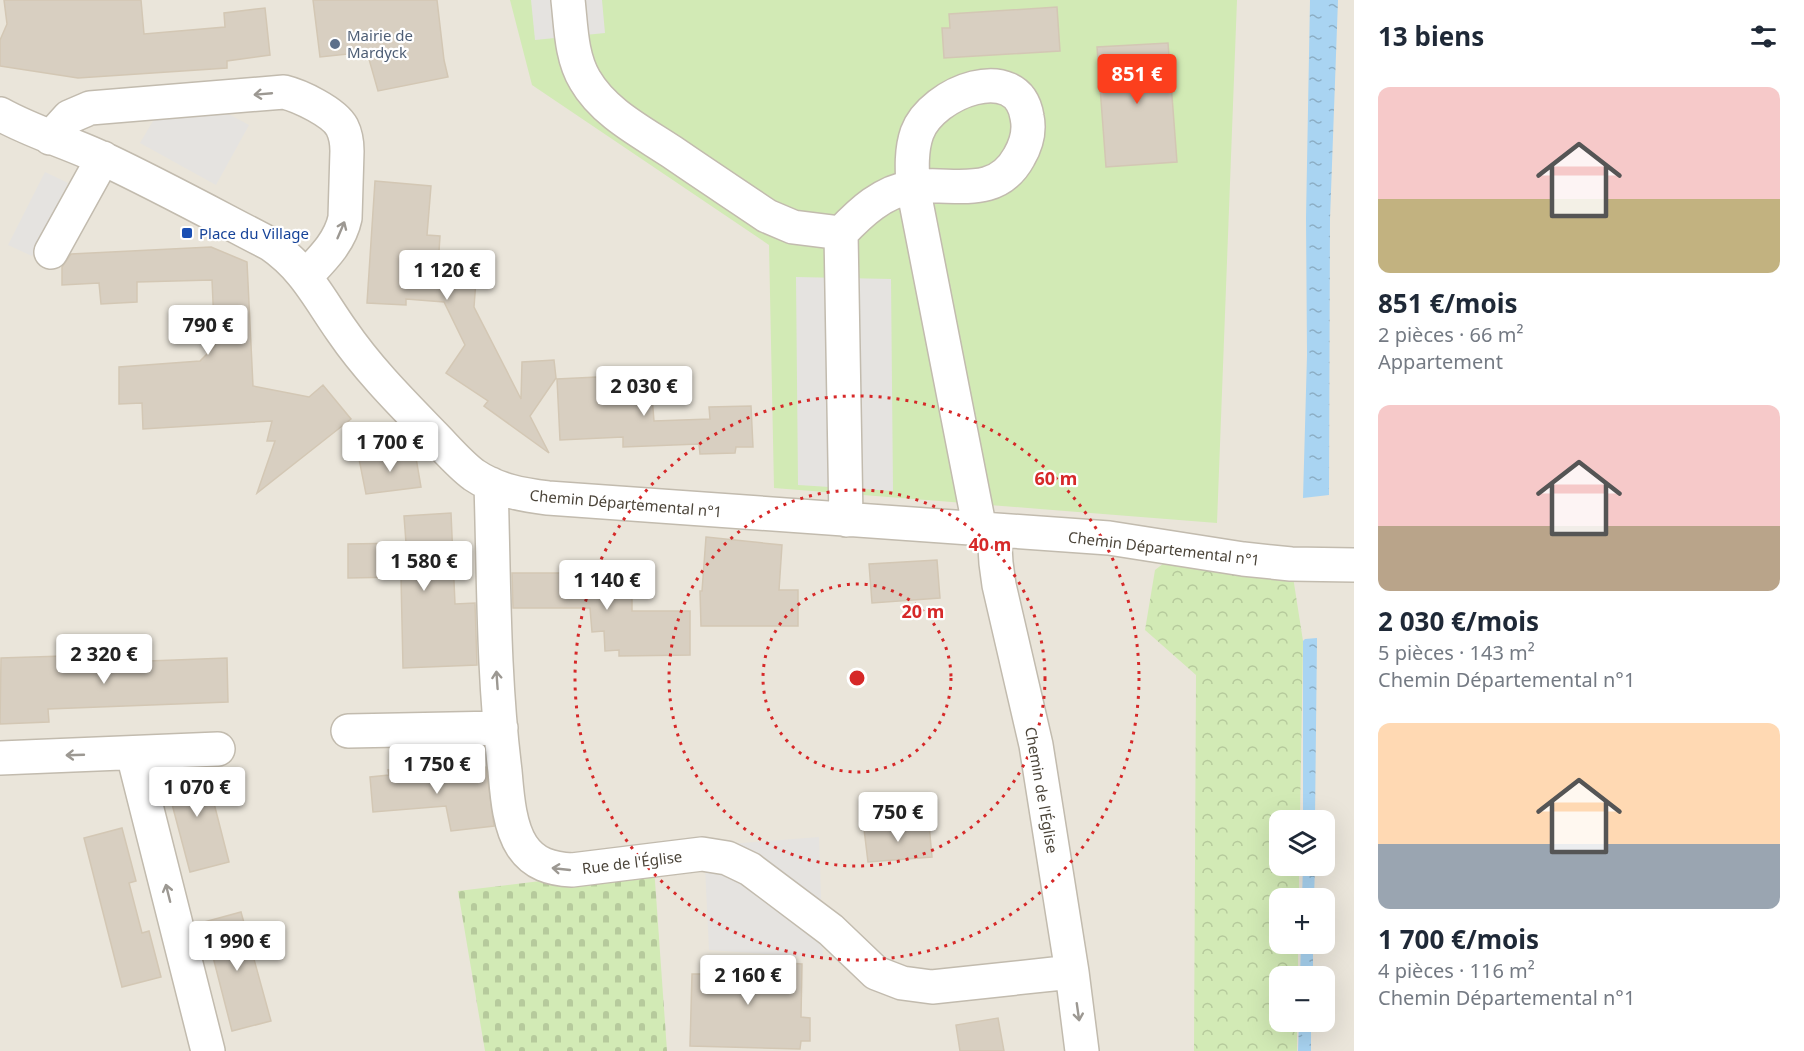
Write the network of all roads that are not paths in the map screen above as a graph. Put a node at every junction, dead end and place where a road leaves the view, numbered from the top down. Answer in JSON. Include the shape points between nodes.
{"nodes":[{"id":1,"x":568,"y":0,"type":"edge"},
{"id":2,"x":0,"y":114,"type":"edge"},
{"id":3,"x":50,"y":138,"type":"junction"},
{"id":4,"x":103,"y":158,"type":"junction"},
{"id":5,"x":841,"y":233,"type":"junction"},
{"id":6,"x":51,"y":252,"type":"dead end"},
{"id":7,"x":306,"y":276,"type":"junction"},
{"id":8,"x":491,"y":484,"type":"junction"},
{"id":9,"x":846,"y":520,"type":"junction"},
{"id":10,"x":987,"y":531,"type":"junction"},
{"id":11,"x":1354,"y":565,"type":"edge"},
{"id":12,"x":501,"y":728,"type":"junction"},
{"id":13,"x":348,"y":731,"type":"dead end"},
{"id":14,"x":218,"y":749,"type":"dead end"},
{"id":15,"x":133,"y":754,"type":"junction"},
{"id":16,"x":0,"y":758,"type":"edge"},
{"id":17,"x":1072,"y":972,"type":"junction"},
{"id":18,"x":208,"y":1051,"type":"edge"},
{"id":19,"x":1082,"y":1051,"type":"edge"}],
"edges":[{"from":1,"to":5,"type":"street","via":[[579,68],[600,100],[767,216],[793,227]]},
{"from":2,"to":3,"type":"street","name":"Chemin Départemental n°1"},
{"from":3,"to":4,"type":"street","name":"Chemin Départemental n°1"},
{"from":7,"to":3,"type":"street","one_way":true,"via":[[343,228],[347,140],[341,124],[304,99],[284,92],[90,108],[69,117]]},
{"from":4,"to":6,"type":"street"},
{"from":4,"to":7,"type":"street","name":"Chemin Départemental n°1","via":[[270,244]]},
{"from":5,"to":9,"type":"street"},
{"from":5,"to":10,"type":"street","name":"Chemin de l'Église","via":[[874,202],[913,187]]},
{"from":7,"to":8,"type":"street","name":"Chemin Départemental n°1","via":[[377,376],[462,464]]},
{"from":8,"to":9,"type":"street","name":"Chemin Départemental n°1","via":[[510,492],[548,498]]},
{"from":12,"to":8,"type":"street","name":"Rue de l'Église","one_way":true},
{"from":9,"to":10,"type":"street","name":"Chemin Départemental n°1"},
{"from":10,"to":11,"type":"street","name":"Chemin Départemental n°1","via":[[1109,538],[1268,562]]},
{"from":10,"to":17,"type":"street","name":"Chemin de l'Église","via":[[1036,745]]},
{"from":12,"to":13,"type":"street"},
{"from":17,"to":12,"type":"street","name":"Rue de l'Église","one_way":true,"via":[[917,986],[876,973],[831,930],[750,869],[727,858],[702,854],[572,870],[557,870],[535,861],[520,843],[515,829]]},
{"from":14,"to":15,"type":"street"},
{"from":15,"to":16,"type":"street","one_way":true},
{"from":18,"to":15,"type":"street","one_way":true},
{"from":17,"to":19,"type":"street","name":"Chemin de l'Église","one_way":true}]}
